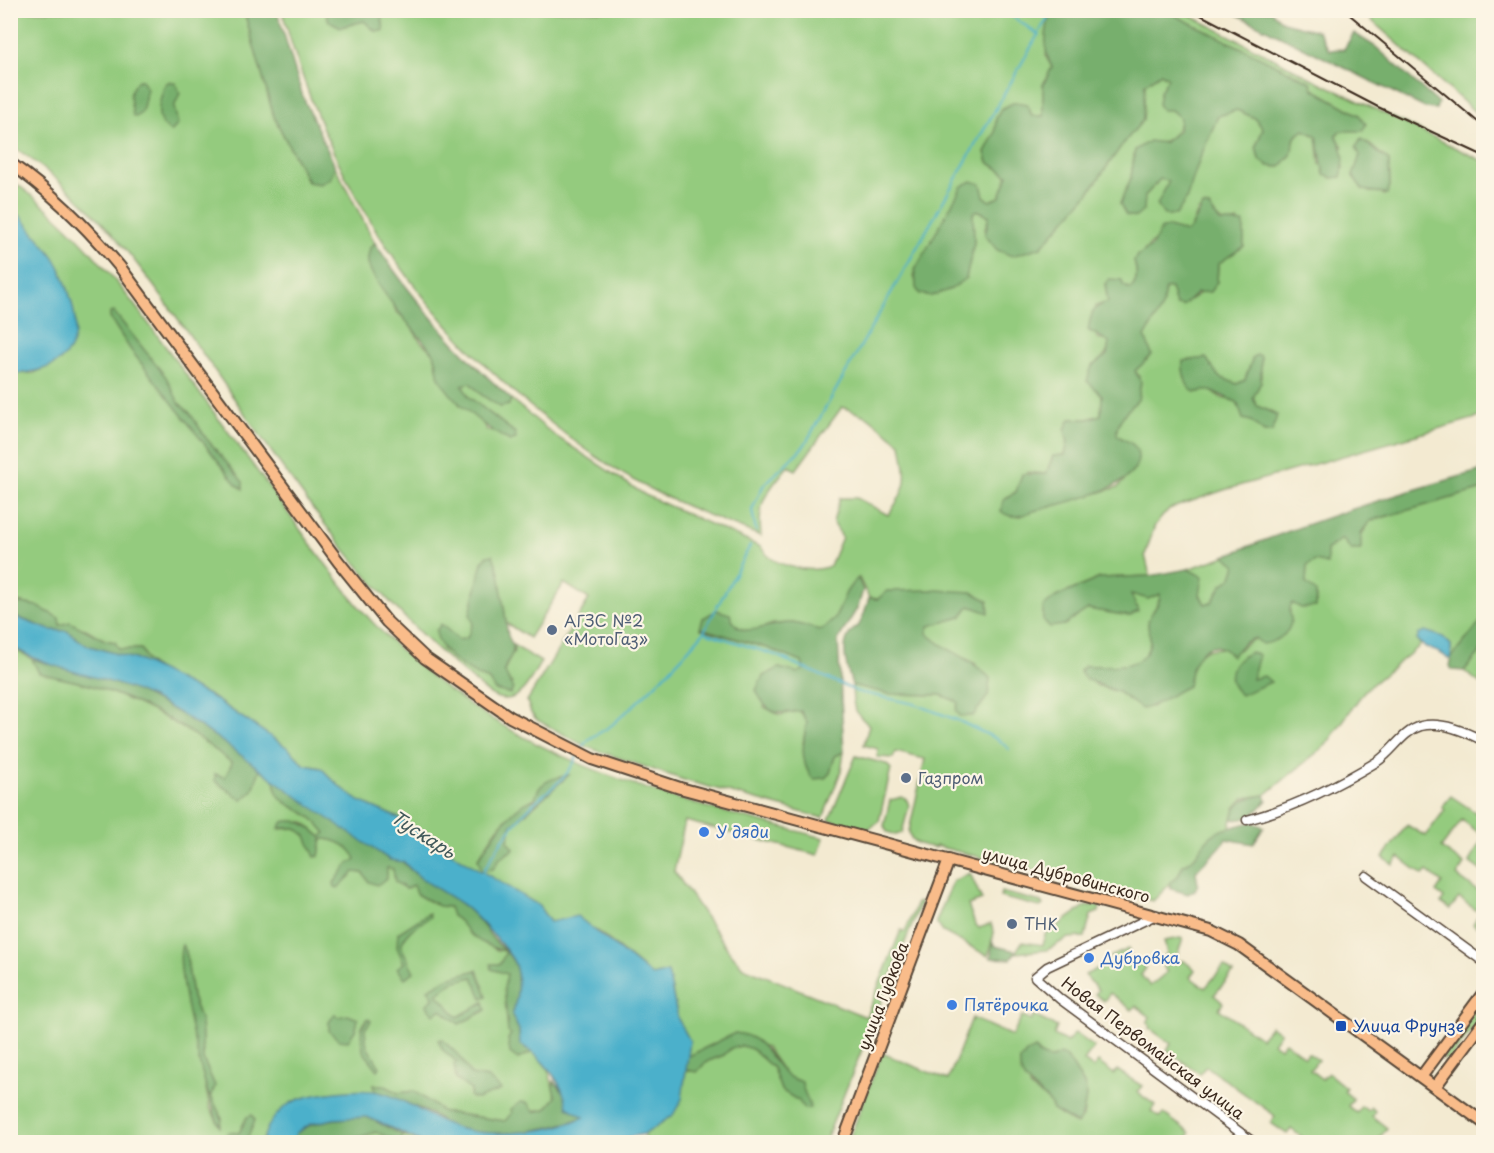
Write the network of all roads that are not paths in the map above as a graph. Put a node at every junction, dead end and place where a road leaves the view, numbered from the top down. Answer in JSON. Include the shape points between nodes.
{"nodes":[{"id":1,"x":10,"y":163,"type":"edge"},
{"id":2,"x":1484,"y":741,"type":"edge"},
{"id":3,"x":1247,"y":820,"type":"dead end"},
{"id":4,"x":949,"y":860,"type":"junction"},
{"id":5,"x":1366,"y":876,"type":"dead end"},
{"id":6,"x":1156,"y":914,"type":"junction"},
{"id":7,"x":1484,"y":962,"type":"edge"},
{"id":8,"x":1484,"y":992,"type":"edge"},
{"id":9,"x":1484,"y":1021,"type":"edge"},
{"id":10,"x":1420,"y":1077,"type":"junction"},
{"id":11,"x":1435,"y":1087,"type":"junction"},
{"id":12,"x":1484,"y":1123,"type":"edge"},
{"id":13,"x":843,"y":1143,"type":"edge"},
{"id":14,"x":1253,"y":1143,"type":"edge"}],
"edges":[{"from":1,"to":4,"type":"main road","name":"улица Дубровинского","via":[[88,228],[330,552],[387,622],[425,658],[510,717],[592,759],[718,799]]},
{"from":2,"to":3,"type":"street","via":[[1458,730],[1419,727],[1377,761],[1303,801]]},
{"from":4,"to":6,"type":"main road","name":"улица Дубровинского"},
{"from":4,"to":13,"type":"main road","name":"улица Гудкова"},
{"from":5,"to":7,"type":"street"},
{"from":6,"to":10,"type":"main road","name":"улица Дубровинского","via":[[1207,929],[1239,945]]},
{"from":6,"to":14,"type":"street","name":"Новая Первомайская улица","via":[[1047,967],[1035,977]]},
{"from":8,"to":10,"type":"main road"},
{"from":9,"to":11,"type":"main road"},
{"from":10,"to":11,"type":"main road","name":"улица Дубровинского"},
{"from":11,"to":12,"type":"main road","name":"улица Дубровинского"}]}
